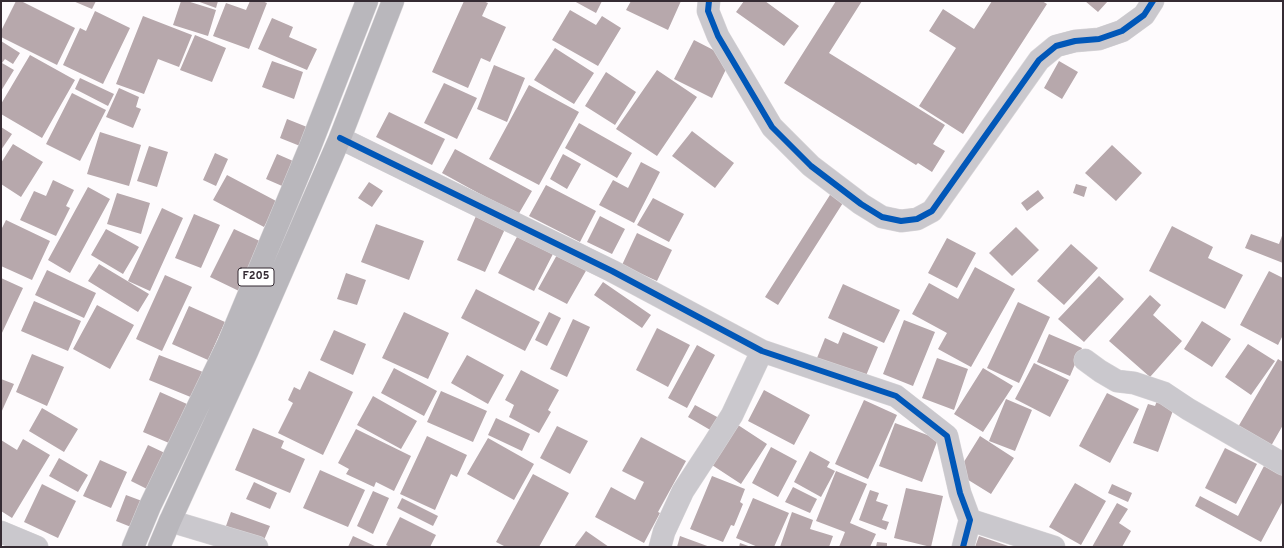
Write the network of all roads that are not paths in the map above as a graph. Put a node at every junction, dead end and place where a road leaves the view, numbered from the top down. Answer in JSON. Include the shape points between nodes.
{"nodes":[{"id":1,"x":367,"y":1,"type":"edge"},
{"id":2,"x":393,"y":1,"type":"edge"},
{"id":3,"x":709,"y":1,"type":"edge"},
{"id":4,"x":1153,"y":1,"type":"edge"},
{"id":5,"x":340,"y":138,"type":"junction"},
{"id":6,"x":762,"y":352,"type":"junction"},
{"id":7,"x":1085,"y":360,"type":"dead end"},
{"id":8,"x":1283,"y":464,"type":"edge"},
{"id":9,"x":170,"y":520,"type":"junction"},
{"id":10,"x":970,"y":520,"type":"junction"},
{"id":11,"x":1,"y":532,"type":"edge"},
{"id":12,"x":37,"y":547,"type":"edge"},
{"id":13,"x":133,"y":547,"type":"edge"},
{"id":14,"x":159,"y":547,"type":"edge"},
{"id":15,"x":257,"y":547,"type":"edge"},
{"id":16,"x":660,"y":547,"type":"edge"},
{"id":17,"x":963,"y":547,"type":"edge"},
{"id":18,"x":1054,"y":547,"type":"edge"}],
"edges":[{"from":1,"to":13,"type":"main road","number":"F205","via":[[310,147],[228,344]]},
{"from":2,"to":5,"type":"main road","number":"F205"},
{"from":3,"to":4,"type":"street","via":[[708,11],[718,36],[772,128],[811,166],[860,204],[882,217],[902,221],[917,219],[932,210],[1039,60],[1056,46],[1099,39],[1122,31],[1144,15]]},
{"from":5,"to":6,"type":"street","via":[[612,270]]},
{"from":5,"to":9,"type":"main road","number":"F205","via":[[247,352]]},
{"from":6,"to":10,"type":"street","via":[[896,396],[948,436],[960,493]]},
{"from":6,"to":16,"type":"street","via":[[732,415],[683,491]]},
{"from":7,"to":8,"type":"street","via":[[1117,381],[1134,383],[1164,393]]},
{"from":9,"to":14,"type":"main road","number":"F205"},
{"from":9,"to":15,"type":"street"},
{"from":10,"to":17,"type":"street"},
{"from":10,"to":18,"type":"street"},
{"from":11,"to":12,"type":"street"}]}
